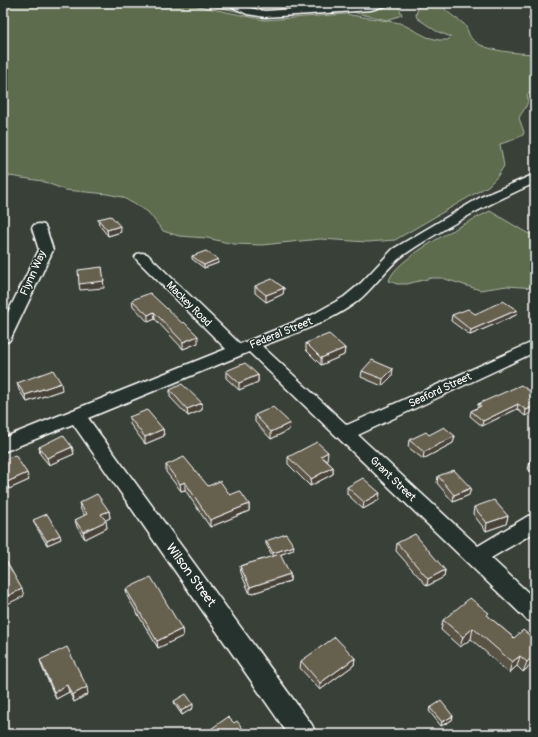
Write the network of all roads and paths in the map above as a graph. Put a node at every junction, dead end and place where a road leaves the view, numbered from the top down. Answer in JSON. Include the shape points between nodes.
{"nodes":[{"id":1,"x":228,"y":3,"type":"edge"},
{"id":2,"x":385,"y":3,"type":"edge"},
{"id":3,"x":535,"y":178,"type":"edge"},
{"id":4,"x":39,"y":228,"type":"dead end"},
{"id":5,"x":142,"y":257,"type":"dead end"},
{"id":6,"x":3,"y":338,"type":"edge"},
{"id":7,"x":535,"y":346,"type":"edge"},
{"id":8,"x":244,"y":348,"type":"junction"},
{"id":9,"x":77,"y":416,"type":"junction"},
{"id":10,"x":345,"y":433,"type":"junction"},
{"id":11,"x":3,"y":445,"type":"edge"},
{"id":12,"x":535,"y":522,"type":"edge"},
{"id":13,"x":476,"y":557,"type":"junction"},
{"id":14,"x":535,"y":614,"type":"edge"},
{"id":15,"x":303,"y":734,"type":"edge"}],
"edges":[{"from":1,"to":2,"type":"street","via":[[250,12],[265,14],[364,8]]},
{"from":3,"to":8,"type":"street","name":"Federal Street","via":[[486,200],[404,249],[358,293],[335,310]]},
{"from":4,"to":6,"type":"street","name":"Flynn Way","via":[[46,250]]},
{"from":5,"to":8,"type":"street","name":"Mackey Road"},
{"from":7,"to":10,"type":"street","name":"Seaford Street"},
{"from":8,"to":9,"type":"street","name":"Federal Street"},
{"from":8,"to":10,"type":"street","name":"Grant Street"},
{"from":9,"to":11,"type":"street","name":"Federal Street"},
{"from":9,"to":15,"type":"street","name":"Wilson Street"},
{"from":10,"to":13,"type":"street","name":"Grant Street"},
{"from":12,"to":13,"type":"street"},
{"from":13,"to":14,"type":"street","name":"Grant Street"}]}
